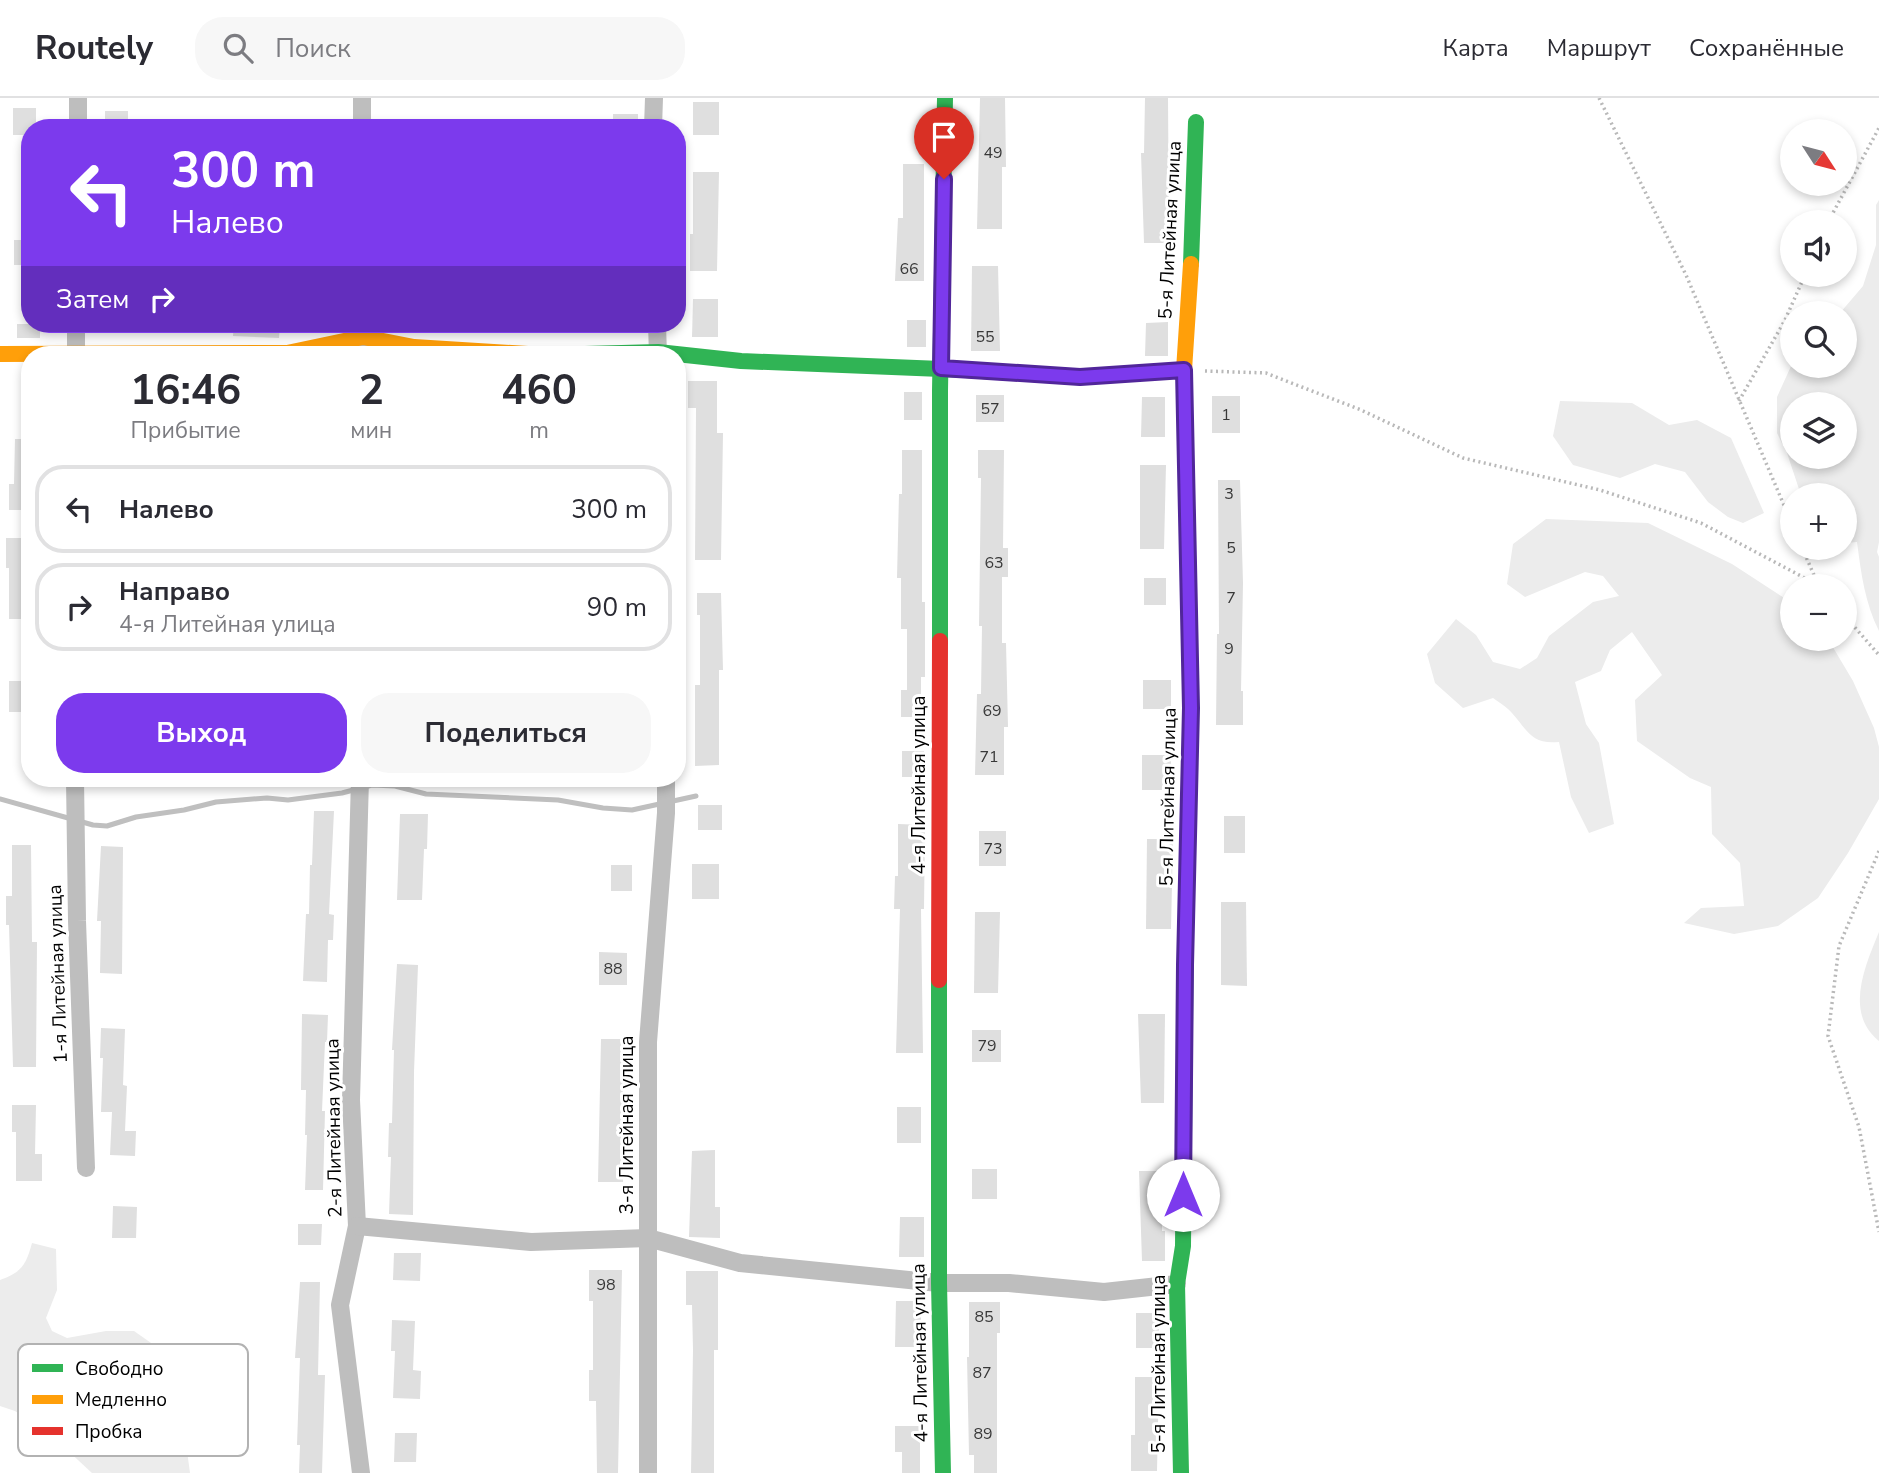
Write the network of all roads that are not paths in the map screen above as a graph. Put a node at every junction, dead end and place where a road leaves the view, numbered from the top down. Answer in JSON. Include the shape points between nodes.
{"nodes":[{"id":1,"x":78,"y":98,"type":"edge"},
{"id":2,"x":362,"y":98,"type":"edge"},
{"id":3,"x":653,"y":98,"type":"edge"},
{"id":4,"x":945,"y":98,"type":"edge"},
{"id":5,"x":78,"y":119,"type":"edge"},
{"id":6,"x":362,"y":119,"type":"edge"},
{"id":7,"x":653,"y":119,"type":"edge"},
{"id":8,"x":1196,"y":122,"type":"dead end"},
{"id":9,"x":353,"y":333,"type":"edge"},
{"id":10,"x":372,"y":333,"type":"edge"},
{"id":11,"x":310,"y":346,"type":"edge"},
{"id":12,"x":411,"y":346,"type":"edge"},
{"id":13,"x":0,"y":354,"type":"edge"},
{"id":14,"x":21,"y":354,"type":"edge"},
{"id":15,"x":686,"y":356,"type":"edge"},
{"id":16,"x":941,"y":368,"type":"junction"},
{"id":17,"x":1184,"y":370,"type":"junction"},
{"id":18,"x":75,"y":787,"type":"edge"},
{"id":19,"x":360,"y":787,"type":"edge"},
{"id":20,"x":666,"y":787,"type":"edge"},
{"id":21,"x":86,"y":1168,"type":"dead end"},
{"id":22,"x":357,"y":1226,"type":"junction"},
{"id":23,"x":648,"y":1238,"type":"junction"},
{"id":24,"x":939,"y":1283,"type":"junction"},
{"id":25,"x":1177,"y":1284,"type":"junction"},
{"id":26,"x":362,"y":1473,"type":"edge"},
{"id":27,"x":648,"y":1473,"type":"edge"},
{"id":28,"x":943,"y":1473,"type":"edge"},
{"id":29,"x":1181,"y":1473,"type":"edge"}],
"edges":[{"from":1,"to":5,"type":"street"},
{"from":2,"to":6,"type":"street"},
{"from":3,"to":7,"type":"street"},
{"from":4,"to":16,"type":"street","name":"4-я Литейная улица"},
{"from":8,"to":17,"type":"street","name":"5-я Литейная улица"},
{"from":9,"to":11,"type":"street"},
{"from":10,"to":12,"type":"street"},
{"from":13,"to":14,"type":"street"},
{"from":15,"to":16,"type":"street"},
{"from":16,"to":17,"type":"street","via":[[1080,377]]},
{"from":16,"to":24,"type":"street","name":"4-я Литейная улица"},
{"from":17,"to":25,"type":"street","name":"5-я Литейная улица","via":[[1191,708],[1183,1246]]},
{"from":18,"to":21,"type":"street","name":"1-я Литейная улица"},
{"from":19,"to":22,"type":"street","name":"2-я Литейная улица","via":[[351,1100]]},
{"from":20,"to":23,"type":"street","name":"3-я Литейная улица","via":[[648,1042]]},
{"from":22,"to":23,"type":"street","via":[[531,1241]]},
{"from":22,"to":26,"type":"street","name":"2-я Литейная улица","via":[[340,1305]]},
{"from":23,"to":24,"type":"street","via":[[740,1263]]},
{"from":23,"to":27,"type":"street","name":"3-я Литейная улица"},
{"from":24,"to":25,"type":"street","via":[[1009,1283],[1104,1292]]},
{"from":24,"to":28,"type":"street","name":"4-я Литейная улица"},
{"from":25,"to":29,"type":"street","name":"5-я Литейная улица"}]}
